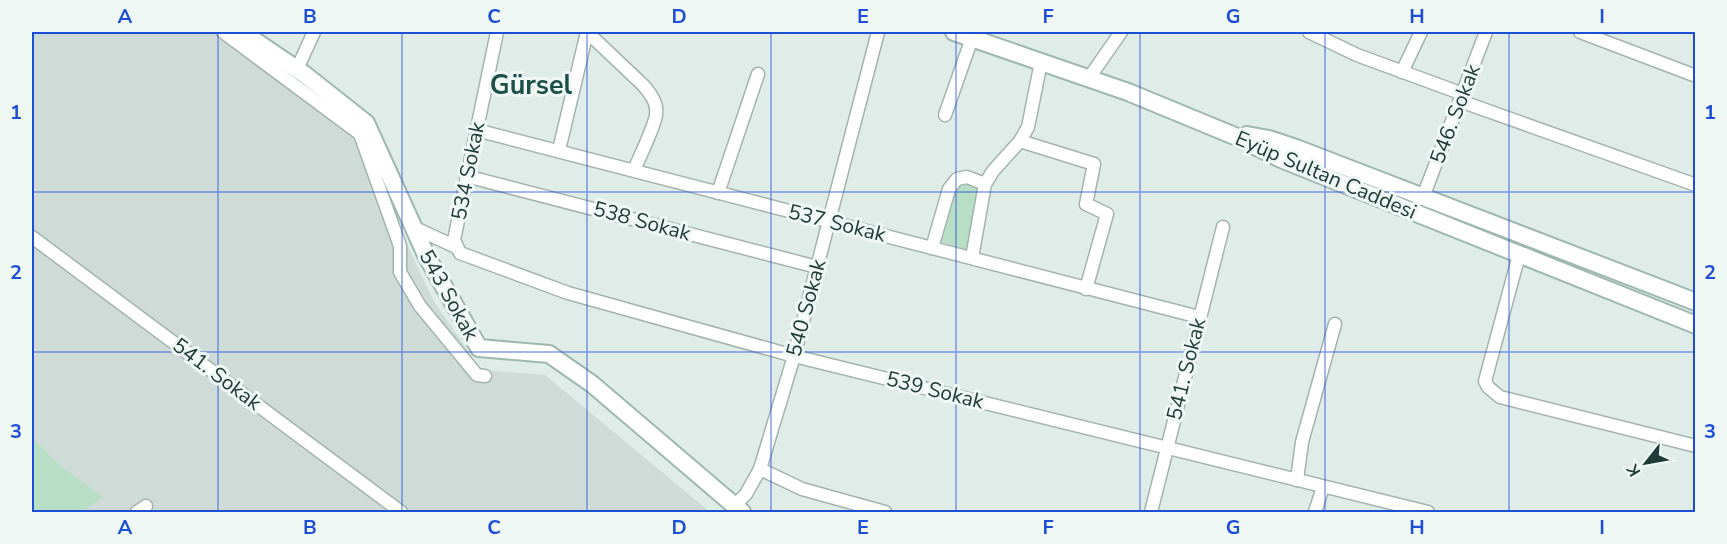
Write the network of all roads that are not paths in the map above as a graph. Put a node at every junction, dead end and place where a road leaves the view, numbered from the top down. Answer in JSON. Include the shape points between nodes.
{"nodes":[{"id":1,"x":223,"y":32,"type":"edge"},
{"id":2,"x":242,"y":32,"type":"edge"},
{"id":3,"x":314,"y":32,"type":"edge"},
{"id":4,"x":497,"y":32,"type":"edge"},
{"id":5,"x":587,"y":32,"type":"edge"},
{"id":6,"x":878,"y":32,"type":"edge"},
{"id":7,"x":954,"y":32,"type":"edge"},
{"id":8,"x":1121,"y":32,"type":"edge"},
{"id":9,"x":1309,"y":32,"type":"edge"},
{"id":10,"x":1421,"y":32,"type":"edge"},
{"id":11,"x":1486,"y":32,"type":"edge"},
{"id":12,"x":1580,"y":32,"type":"edge"},
{"id":13,"x":972,"y":38,"type":"junction"},
{"id":14,"x":1041,"y":62,"type":"junction"},
{"id":15,"x":297,"y":69,"type":"junction"},
{"id":16,"x":1402,"y":72,"type":"junction"},
{"id":17,"x":758,"y":74,"type":"dead end"},
{"id":18,"x":1695,"y":76,"type":"edge"},
{"id":19,"x":1089,"y":78,"type":"junction"},
{"id":20,"x":1462,"y":98,"type":"junction"},
{"id":21,"x":945,"y":115,"type":"dead end"},
{"id":22,"x":476,"y":130,"type":"junction"},
{"id":23,"x":1238,"y":137,"type":"junction"},
{"id":24,"x":1020,"y":141,"type":"junction"},
{"id":25,"x":559,"y":150,"type":"junction"},
{"id":26,"x":634,"y":170,"type":"junction"},
{"id":27,"x":466,"y":176,"type":"junction"},
{"id":28,"x":985,"y":184,"type":"junction"},
{"id":29,"x":1695,"y":185,"type":"edge"},
{"id":30,"x":718,"y":193,"type":"junction"},
{"id":31,"x":1423,"y":196,"type":"junction"},
{"id":32,"x":828,"y":221,"type":"junction"},
{"id":33,"x":413,"y":227,"type":"junction"},
{"id":34,"x":1223,"y":227,"type":"dead end"},
{"id":35,"x":32,"y":237,"type":"edge"},
{"id":36,"x":455,"y":244,"type":"junction"},
{"id":37,"x":932,"y":248,"type":"junction"},
{"id":38,"x":1520,"y":255,"type":"junction"},
{"id":39,"x":972,"y":258,"type":"junction"},
{"id":40,"x":818,"y":267,"type":"junction"},
{"id":41,"x":1086,"y":289,"type":"junction"},
{"id":42,"x":1695,"y":302,"type":"edge"},
{"id":43,"x":1199,"y":317,"type":"junction"},
{"id":44,"x":1335,"y":324,"type":"dead end"},
{"id":45,"x":1695,"y":326,"type":"edge"},
{"id":46,"x":794,"y":356,"type":"junction"},
{"id":47,"x":485,"y":376,"type":"dead end"},
{"id":48,"x":1695,"y":446,"type":"edge"},
{"id":49,"x":1166,"y":447,"type":"junction"},
{"id":50,"x":760,"y":469,"type":"junction"},
{"id":51,"x":1297,"y":480,"type":"junction"},
{"id":52,"x":1323,"y":487,"type":"junction"},
{"id":53,"x":738,"y":509,"type":"edge"},
{"id":54,"x":401,"y":513,"type":"edge"},
{"id":55,"x":885,"y":513,"type":"edge"},
{"id":56,"x":1151,"y":513,"type":"edge"},
{"id":57,"x":1316,"y":513,"type":"edge"},
{"id":58,"x":1428,"y":513,"type":"edge"}],
"edges":[{"from":1,"to":47,"type":"street","via":[[360,134],[400,246],[400,272],[420,306],[477,375]]},
{"from":2,"to":15,"type":"main road","name":"543 Sokak"},
{"from":3,"to":15,"type":"street"},
{"from":4,"to":22,"type":"street","name":"534 Sokak"},
{"from":5,"to":25,"type":"street"},
{"from":5,"to":26,"type":"street","via":[[643,85],[655,104],[656,115]]},
{"from":6,"to":32,"type":"street","name":"540 Sokak"},
{"from":7,"to":13,"type":"main road","name":"Eyüp Sultan Caddesi"},
{"from":8,"to":19,"type":"street"},
{"from":9,"to":16,"type":"street"},
{"from":10,"to":16,"type":"street"},
{"from":11,"to":20,"type":"street","name":"546. Sokak"},
{"from":12,"to":18,"type":"street"},
{"from":13,"to":14,"type":"main road","name":"Eyüp Sultan Caddesi"},
{"from":13,"to":21,"type":"street"},
{"from":14,"to":19,"type":"main road","name":"Eyüp Sultan Caddesi"},
{"from":14,"to":24,"type":"street","via":[[1028,127]]},
{"from":15,"to":33,"type":"main road","name":"543 Sokak","via":[[366,123]]},
{"from":16,"to":20,"type":"street"},
{"from":17,"to":30,"type":"street"},
{"from":19,"to":23,"type":"main road","name":"Eyüp Sultan Caddesi"},
{"from":20,"to":29,"type":"street"},
{"from":20,"to":31,"type":"street","name":"546. Sokak"},
{"from":22,"to":25,"type":"street","name":"537 Sokak"},
{"from":22,"to":27,"type":"street","name":"534 Sokak"},
{"from":23,"to":31,"type":"main road","via":[[1269,139]]},
{"from":23,"to":38,"type":"main road","name":"Eyüp Sultan Caddesi","via":[[1281,159]]},
{"from":24,"to":28,"type":"street"},
{"from":24,"to":41,"type":"street","via":[[1094,164],[1086,204],[1107,214]]},
{"from":25,"to":26,"type":"street","name":"537 Sokak"},
{"from":26,"to":30,"type":"street","name":"537 Sokak"},
{"from":27,"to":36,"type":"street","name":"534 Sokak"},
{"from":27,"to":40,"type":"street","name":"538 Sokak"},
{"from":28,"to":37,"type":"street","via":[[967,177],[957,179],[948,189]]},
{"from":28,"to":39,"type":"street"},
{"from":30,"to":32,"type":"street","name":"537 Sokak"},
{"from":31,"to":42,"type":"main road"},
{"from":32,"to":37,"type":"street","name":"537 Sokak"},
{"from":32,"to":40,"type":"street","name":"540 Sokak"},
{"from":33,"to":36,"type":"street","name":"539 Sokak"},
{"from":33,"to":53,"type":"main road","name":"543 Sokak","via":[[479,348],[549,354],[592,384]]},
{"from":34,"to":43,"type":"street","name":"541. Sokak"},
{"from":35,"to":54,"type":"street","name":"541. Sokak"},
{"from":36,"to":46,"type":"street","name":"539 Sokak","via":[[460,253],[568,293]]},
{"from":37,"to":39,"type":"street","name":"537 Sokak"},
{"from":38,"to":45,"type":"main road","name":"Eyüp Sultan Caddesi"},
{"from":38,"to":48,"type":"street","via":[[1485,381],[1488,387],[1500,397]]},
{"from":39,"to":41,"type":"street","name":"537 Sokak"},
{"from":40,"to":46,"type":"street","name":"540 Sokak"},
{"from":41,"to":43,"type":"street","name":"537 Sokak"},
{"from":43,"to":49,"type":"street","name":"541. Sokak"},
{"from":44,"to":51,"type":"street","via":[[1302,442]]},
{"from":46,"to":49,"type":"street","name":"539 Sokak"},
{"from":46,"to":50,"type":"street","name":"540 Sokak"},
{"from":49,"to":51,"type":"street","name":"539 Sokak"},
{"from":49,"to":56,"type":"street","name":"541. Sokak"},
{"from":50,"to":53,"type":"street","name":"540 Sokak"},
{"from":50,"to":55,"type":"street","via":[[802,489]]},
{"from":51,"to":52,"type":"street","name":"539 Sokak"},
{"from":52,"to":57,"type":"street"},
{"from":52,"to":58,"type":"street","name":"539 Sokak"}]}
